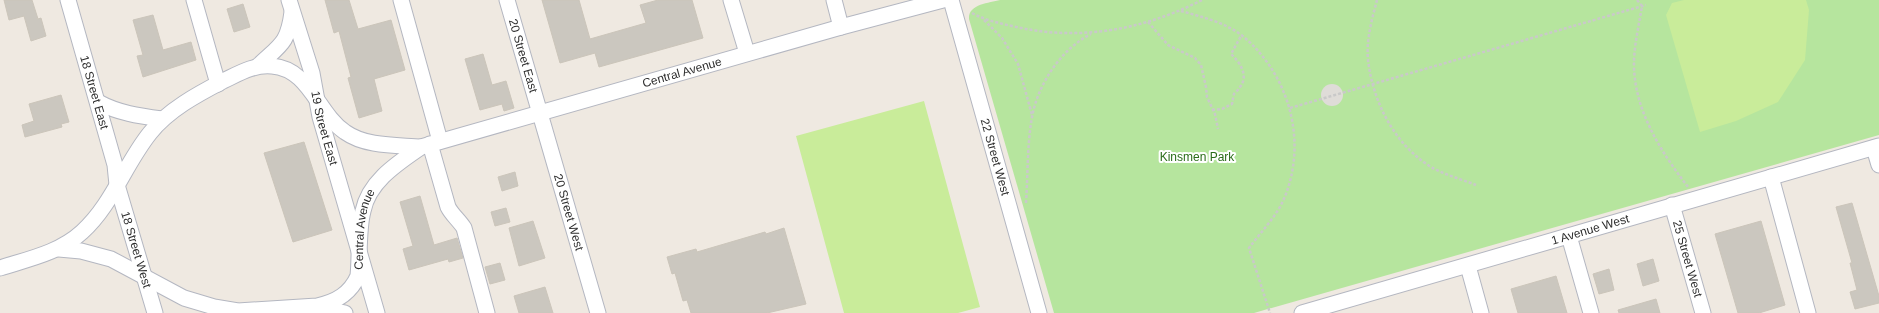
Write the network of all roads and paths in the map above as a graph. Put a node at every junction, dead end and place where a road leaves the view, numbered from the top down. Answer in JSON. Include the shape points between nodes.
{"nodes":[{"id":1,"x":68,"y":0,"type":"edge"},
{"id":2,"x":194,"y":0,"type":"edge"},
{"id":3,"x":401,"y":0,"type":"edge"},
{"id":4,"x":507,"y":0,"type":"edge"},
{"id":5,"x":731,"y":0,"type":"edge"},
{"id":6,"x":834,"y":0,"type":"edge"},
{"id":7,"x":944,"y":0,"type":"edge"},
{"id":8,"x":951,"y":0,"type":"edge"},
{"id":9,"x":1202,"y":0,"type":"edge"},
{"id":10,"x":1377,"y":0,"type":"edge"},
{"id":11,"x":1637,"y":0,"type":"edge"},
{"id":12,"x":291,"y":4,"type":"edge"},
{"id":13,"x":1646,"y":5,"type":"dead end"},
{"id":14,"x":1642,"y":6,"type":"junction"},
{"id":15,"x":1181,"y":11,"type":"junction"},
{"id":16,"x":972,"y":13,"type":"dead end"},
{"id":17,"x":983,"y":19,"type":"junction"},
{"id":18,"x":1148,"y":22,"type":"junction"},
{"id":19,"x":841,"y":27,"type":"junction"},
{"id":20,"x":1093,"y":33,"type":"junction"},
{"id":21,"x":1241,"y":36,"type":"junction"},
{"id":22,"x":746,"y":53,"type":"junction"},
{"id":23,"x":258,"y":66,"type":"junction"},
{"id":24,"x":1373,"y":83,"type":"junction"},
{"id":25,"x":218,"y":84,"type":"junction"},
{"id":26,"x":315,"y":96,"type":"junction"},
{"id":27,"x":98,"y":102,"type":"junction"},
{"id":28,"x":1290,"y":108,"type":"junction"},
{"id":29,"x":1212,"y":110,"type":"junction"},
{"id":30,"x":539,"y":112,"type":"junction"},
{"id":31,"x":1032,"y":115,"type":"junction"},
{"id":32,"x":162,"y":119,"type":"junction"},
{"id":33,"x":1218,"y":129,"type":"dead end"},
{"id":34,"x":431,"y":144,"type":"junction"},
{"id":35,"x":1877,"y":147,"type":"edge"},
{"id":36,"x":1879,"y":165,"type":"edge"},
{"id":37,"x":1771,"y":177,"type":"junction"},
{"id":38,"x":117,"y":185,"type":"junction"},
{"id":39,"x":1476,"y":185,"type":"dead end"},
{"id":40,"x":1696,"y":198,"type":"junction"},
{"id":41,"x":1026,"y":203,"type":"dead end"},
{"id":42,"x":1672,"y":206,"type":"junction"},
{"id":43,"x":1569,"y":236,"type":"junction"},
{"id":44,"x":59,"y":249,"type":"junction"},
{"id":45,"x":360,"y":257,"type":"junction"},
{"id":46,"x":1468,"y":266,"type":"junction"},
{"id":47,"x":0,"y":268,"type":"edge"},
{"id":48,"x":144,"y":277,"type":"junction"},
{"id":49,"x":318,"y":306,"type":"junction"},
{"id":50,"x":235,"y":312,"type":"edge"},
{"id":51,"x":155,"y":313,"type":"edge"},
{"id":52,"x":345,"y":313,"type":"edge"},
{"id":53,"x":377,"y":313,"type":"edge"},
{"id":54,"x":487,"y":313,"type":"edge"},
{"id":55,"x":598,"y":313,"type":"edge"},
{"id":56,"x":1039,"y":313,"type":"edge"},
{"id":57,"x":1270,"y":313,"type":"edge"},
{"id":58,"x":1302,"y":313,"type":"edge"},
{"id":59,"x":1481,"y":313,"type":"edge"},
{"id":60,"x":1591,"y":313,"type":"edge"},
{"id":61,"x":1703,"y":313,"type":"edge"},
{"id":62,"x":1808,"y":313,"type":"edge"}],
"edges":[{"from":1,"to":27,"type":"street","name":"18 Street East"},
{"from":2,"to":25,"type":"street"},
{"from":3,"to":34,"type":"street"},
{"from":4,"to":30,"type":"street","name":"20 Street East"},
{"from":5,"to":22,"type":"street"},
{"from":6,"to":19,"type":"street"},
{"from":7,"to":19,"type":"street","name":"Central Avenue"},
{"from":8,"to":56,"type":"street","name":"22 Street West"},
{"from":9,"to":15,"type":"path"},
{"from":10,"to":24,"type":"path","via":[[1370,27],[1368,59]]},
{"from":11,"to":14,"type":"path"},
{"from":12,"to":23,"type":"street","via":[[289,30],[285,40]]},
{"from":12,"to":26,"type":"street","name":"19 Street East","via":[[312,73]]},
{"from":13,"to":14,"type":"path"},
{"from":14,"to":24,"type":"path"},
{"from":14,"to":40,"type":"path","via":[[1634,63],[1642,107],[1653,136]]},
{"from":15,"to":18,"type":"path"},
{"from":15,"to":21,"type":"path","via":[[1204,17]]},
{"from":16,"to":17,"type":"path"},
{"from":17,"to":20,"type":"path","via":[[1054,33]]},
{"from":17,"to":31,"type":"path","via":[[1002,38],[1018,64]]},
{"from":18,"to":20,"type":"path"},
{"from":18,"to":29,"type":"path","via":[[1168,46],[1198,61],[1203,70],[1206,97]]},
{"from":19,"to":22,"type":"street","name":"Central Avenue"},
{"from":20,"to":31,"type":"path","via":[[1080,39],[1052,67]]},
{"from":21,"to":28,"type":"path","via":[[1263,58],[1280,82]]},
{"from":21,"to":29,"type":"path","via":[[1230,54],[1242,66],[1244,80],[1228,108]]},
{"from":22,"to":30,"type":"street","name":"Central Avenue"},
{"from":23,"to":25,"type":"street","name":"Central Avenue"},
{"from":23,"to":26,"type":"street","name":"Central Avenue","via":[[270,65],[291,71]]},
{"from":24,"to":28,"type":"path"},
{"from":24,"to":39,"type":"path","via":[[1387,122],[1408,148],[1431,167]]},
{"from":25,"to":32,"type":"street","name":"Central Avenue"},
{"from":26,"to":34,"type":"street","name":"Central Avenue","via":[[335,125],[346,133],[374,143]]},
{"from":26,"to":45,"type":"street","name":"19 Street East"},
{"from":27,"to":32,"type":"street","via":[[125,114]]},
{"from":27,"to":38,"type":"street","name":"18 Street East"},
{"from":28,"to":57,"type":"path","via":[[1294,127],[1295,160],[1290,183],[1282,203],[1249,248]]},
{"from":29,"to":33,"type":"path"},
{"from":30,"to":34,"type":"street","name":"Central Avenue"},
{"from":30,"to":55,"type":"street","name":"20 Street West"},
{"from":31,"to":41,"type":"path"},
{"from":32,"to":38,"type":"street","name":"Central Avenue","via":[[150,133]]},
{"from":34,"to":45,"type":"street","name":"Central Avenue","via":[[385,173],[368,196],[362,212]]},
{"from":34,"to":54,"type":"street","via":[[448,207],[464,228]]},
{"from":35,"to":36,"type":"street"},
{"from":35,"to":37,"type":"street","name":"1 Avenue West"},
{"from":37,"to":40,"type":"street","name":"1 Avenue West"},
{"from":37,"to":62,"type":"street"},
{"from":38,"to":44,"type":"street","name":"Central Avenue","via":[[94,220],[82,233]]},
{"from":38,"to":48,"type":"street","name":"18 Street West"},
{"from":40,"to":42,"type":"street","name":"1 Avenue West"},
{"from":42,"to":43,"type":"street","name":"1 Avenue West"},
{"from":42,"to":61,"type":"street","name":"25 Street West"},
{"from":43,"to":46,"type":"street","name":"1 Avenue West"},
{"from":43,"to":60,"type":"street"},
{"from":44,"to":47,"type":"street","name":"Central Avenue"},
{"from":44,"to":48,"type":"street","name":"Central Avenue","via":[[81,251],[111,259]]},
{"from":45,"to":49,"type":"street","name":"Central Avenue","via":[[358,276],[354,285],[337,300]]},
{"from":45,"to":53,"type":"street","name":"19 Street East"},
{"from":46,"to":58,"type":"street","name":"1 Avenue West"},
{"from":46,"to":59,"type":"street"},
{"from":48,"to":50,"type":"street","name":"Central Avenue","via":[[170,292],[200,304]]},
{"from":48,"to":51,"type":"street","name":"18 Street West"},
{"from":49,"to":50,"type":"street","name":"Central Avenue"},
{"from":49,"to":52,"type":"street"}]}
